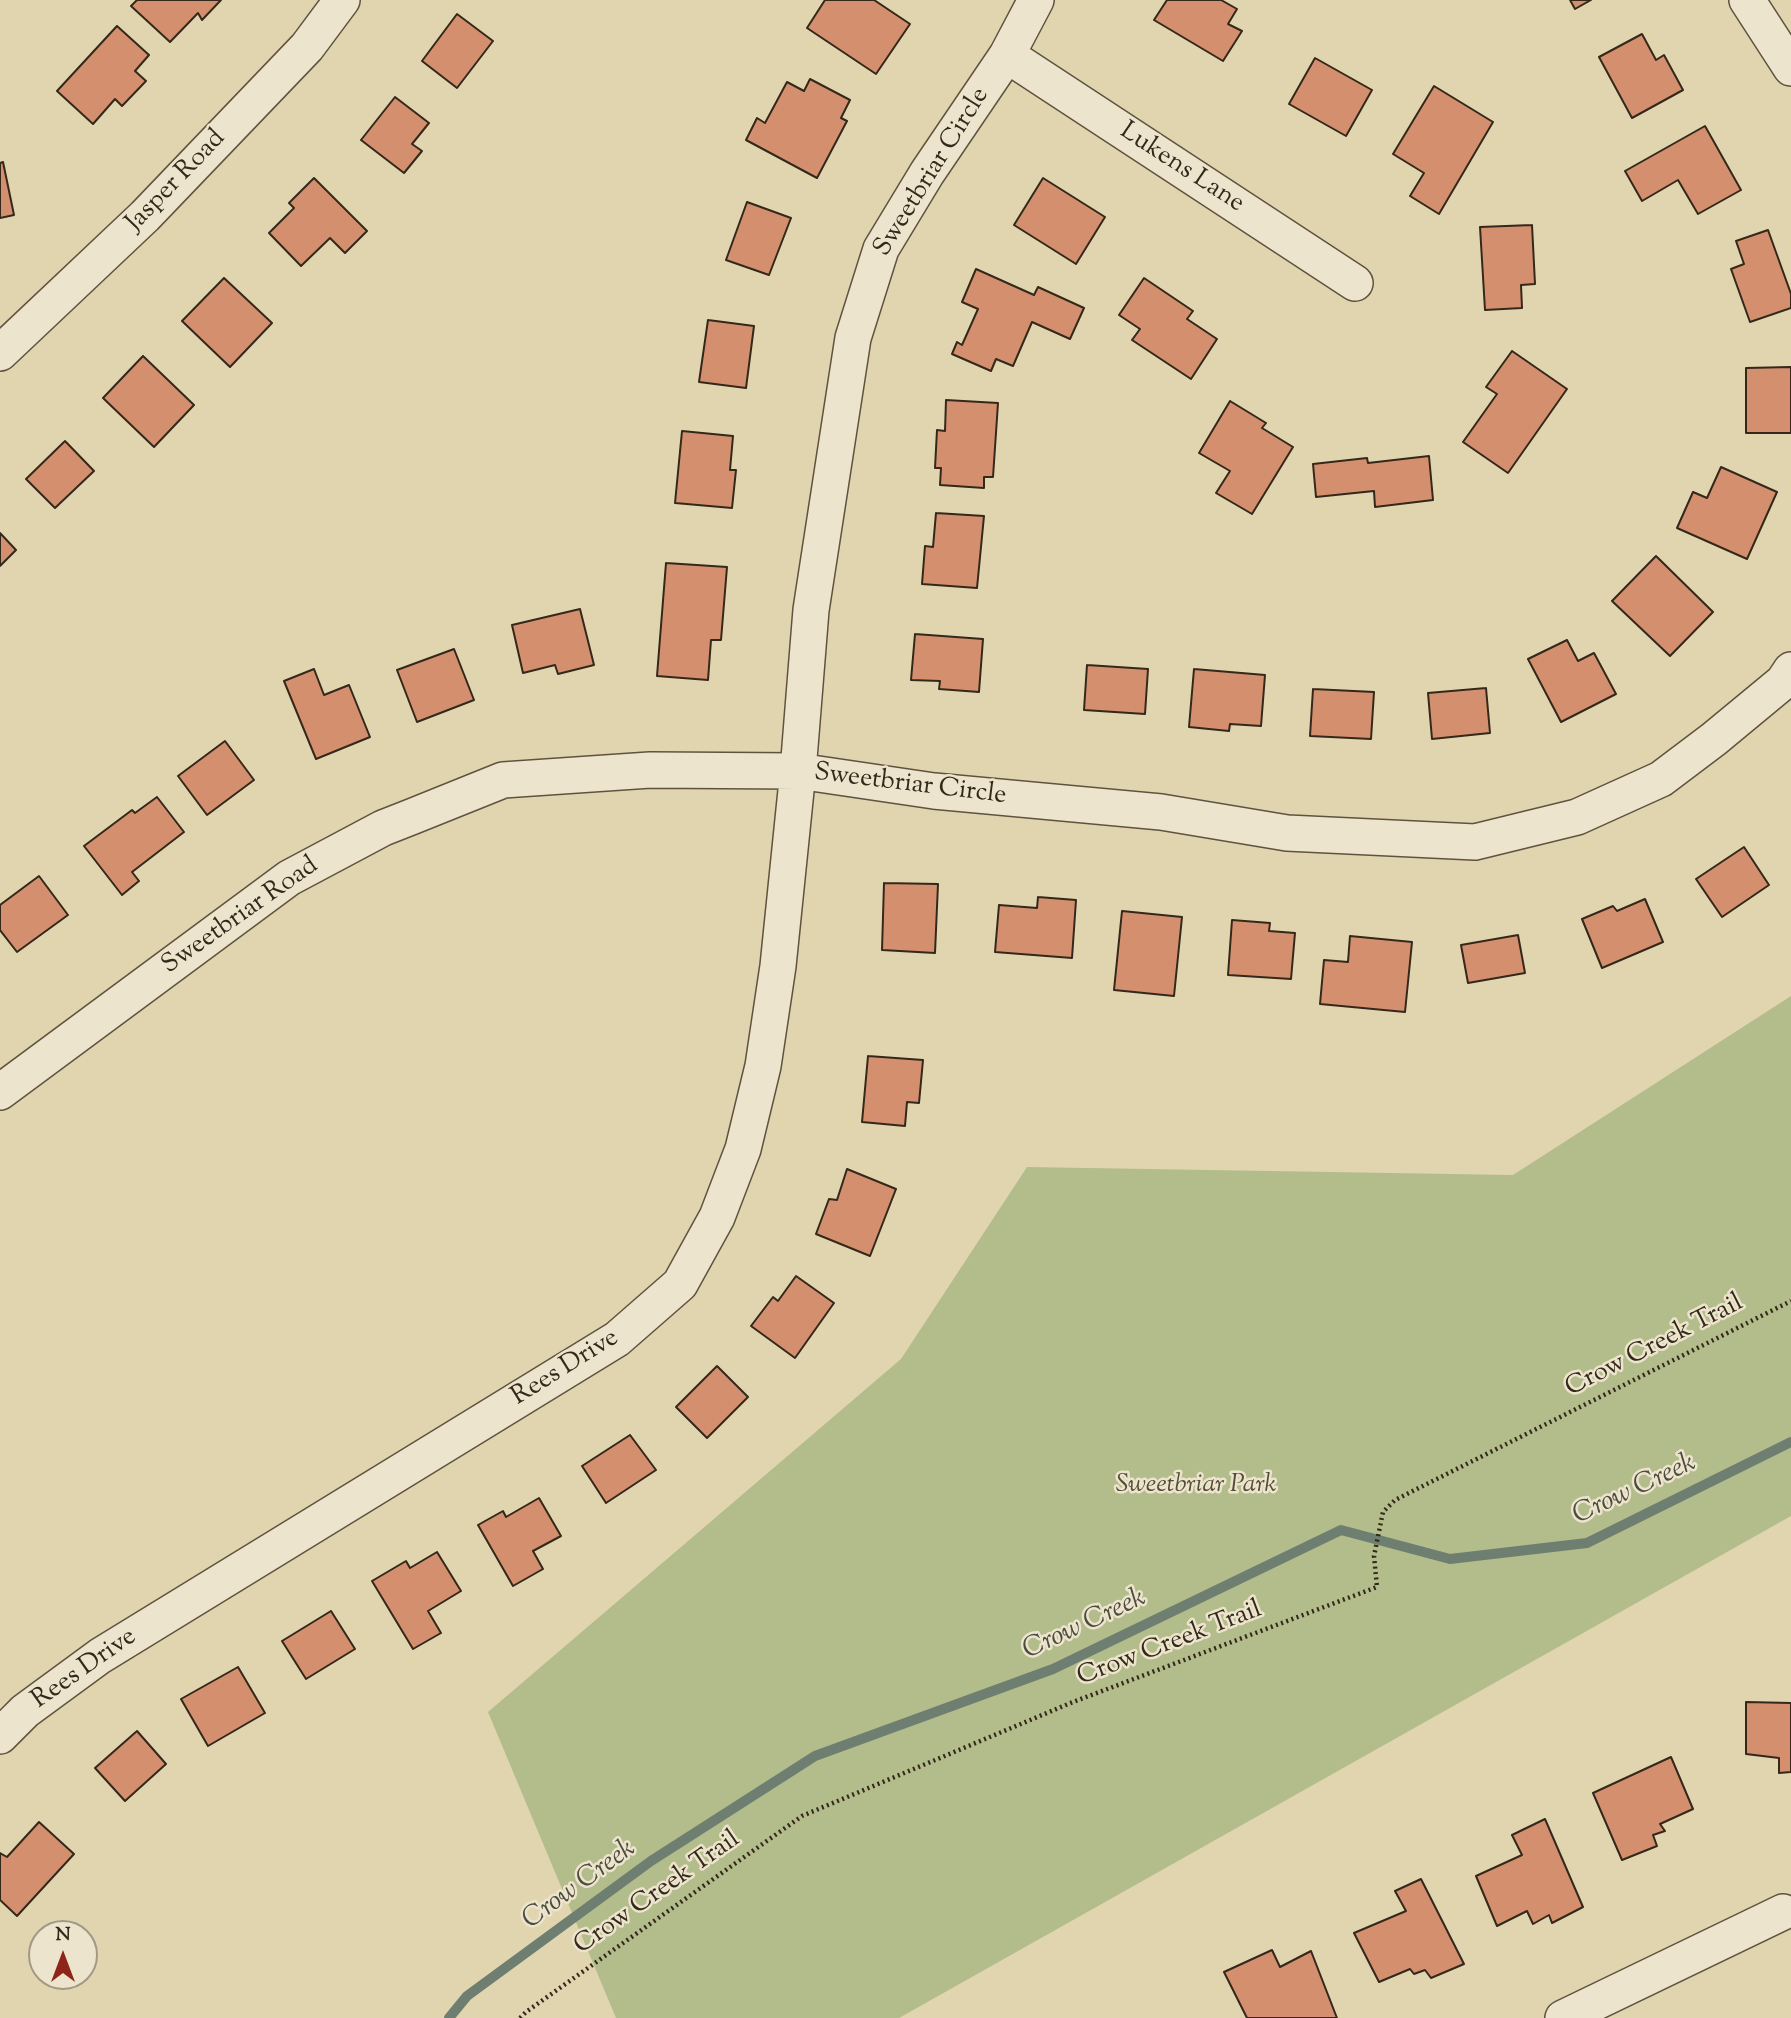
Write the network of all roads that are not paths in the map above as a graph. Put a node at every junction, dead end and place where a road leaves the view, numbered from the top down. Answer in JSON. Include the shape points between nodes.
{"nodes":[{"id":1,"x":342,"y":0,"type":"edge"},
{"id":2,"x":1036,"y":0,"type":"edge"},
{"id":3,"x":1747,"y":0,"type":"edge"},
{"id":4,"x":1007,"y":55,"type":"junction"},
{"id":5,"x":1791,"y":68,"type":"edge"},
{"id":6,"x":1355,"y":283,"type":"dead end"},
{"id":7,"x":0,"y":353,"type":"edge"},
{"id":8,"x":1791,"y":670,"type":"edge"},
{"id":9,"x":798,"y":771,"type":"junction"},
{"id":10,"x":0,"y":1093,"type":"edge"},
{"id":11,"x":0,"y":1736,"type":"edge"},
{"id":12,"x":1783,"y":1912,"type":"dead end"},
{"id":13,"x":1563,"y":2018,"type":"edge"}],
"edges":[{"from":1,"to":7,"type":"street","name":"Jasper Road","via":[[307,47],[145,216]]},
{"from":2,"to":4,"type":"street","name":"Sweetbriar Circle"},
{"from":3,"to":5,"type":"street"},
{"from":4,"to":6,"type":"street","name":"Lukens Lane"},
{"from":4,"to":9,"type":"street","name":"Sweetbriar Circle","via":[[881,248],[853,338],[811,610]]},
{"from":8,"to":9,"type":"street","name":"Sweetbriar Circle","via":[[1783,682],[1661,779],[1577,817],[1475,842],[1287,833],[1161,812],[934,792]]},
{"from":9,"to":10,"type":"street","name":"Sweetbriar Road","via":[[650,770],[503,780],[402,820],[289,878]]},
{"from":9,"to":11,"type":"street","name":"Rees Drive","via":[[763,1066],[743,1149],[717,1217],[680,1284],[617,1339],[100,1656],[25,1711]]},
{"from":12,"to":13,"type":"street"}]}
